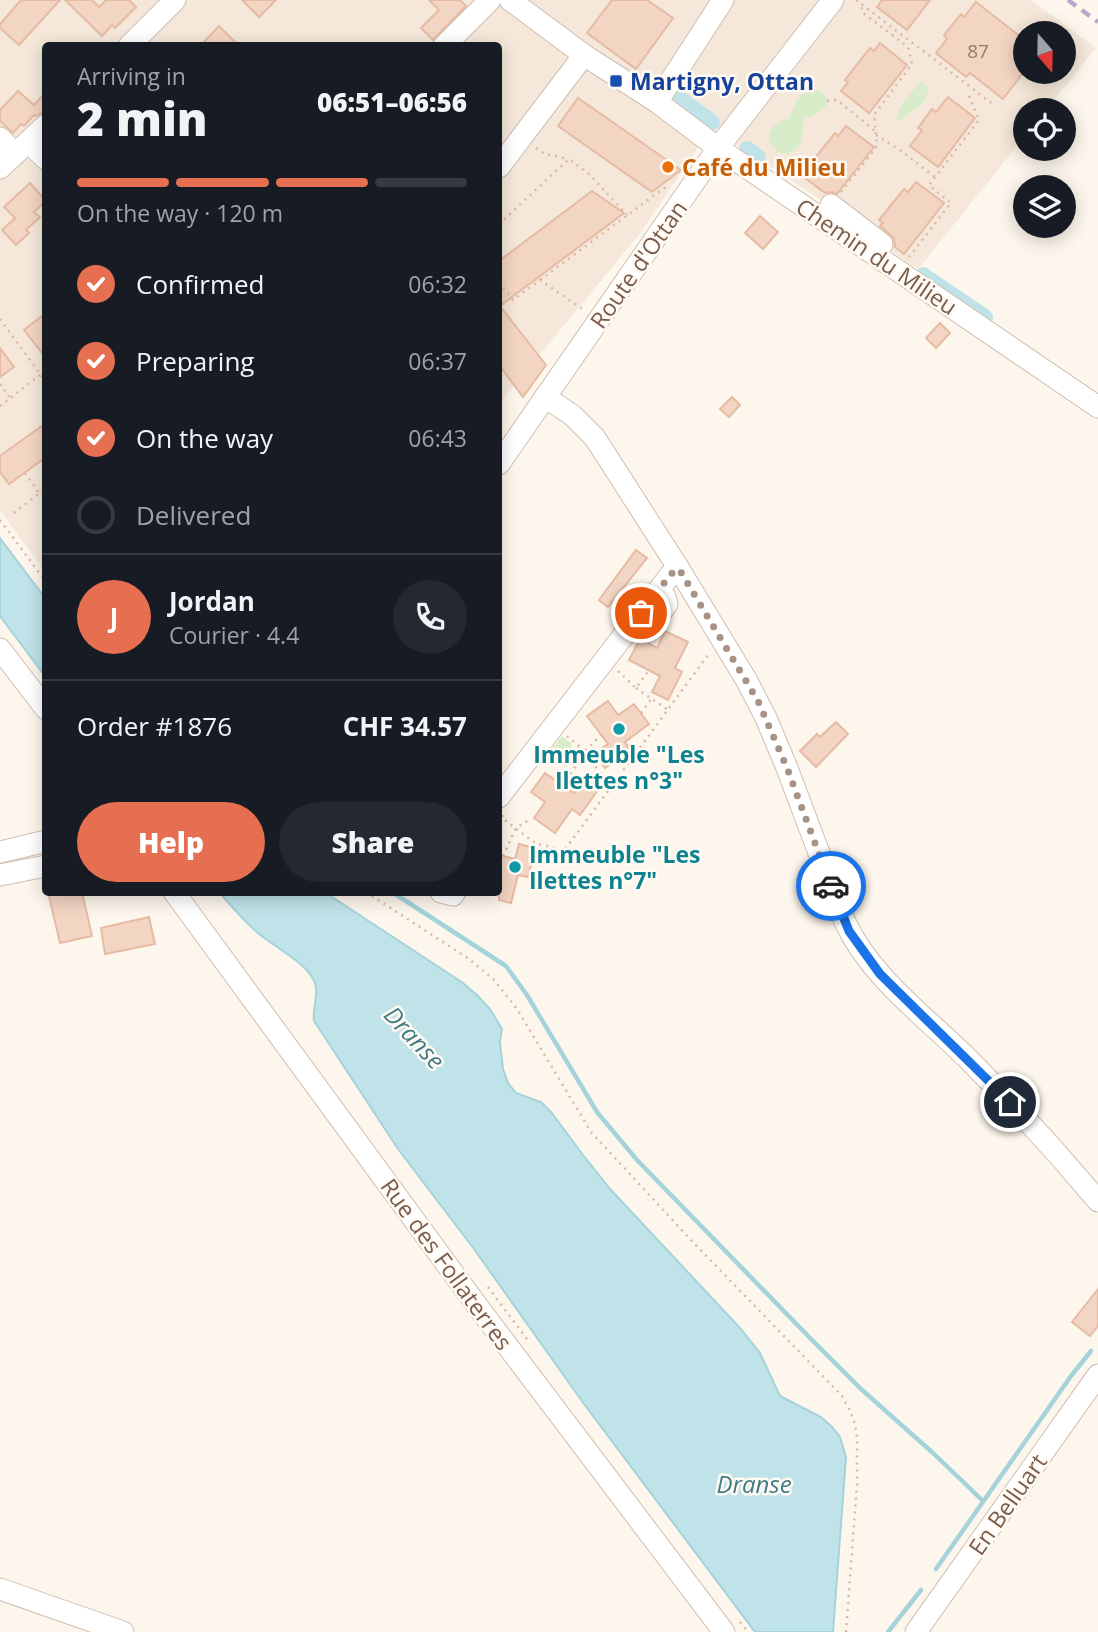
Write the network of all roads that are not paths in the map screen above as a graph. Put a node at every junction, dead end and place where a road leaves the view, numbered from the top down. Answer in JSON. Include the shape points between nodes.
{"nodes":[{"id":1,"x":175,"y":0,"type":"edge"},
{"id":2,"x":490,"y":0,"type":"edge"},
{"id":3,"x":510,"y":0,"type":"edge"},
{"id":4,"x":723,"y":0,"type":"edge"},
{"id":5,"x":832,"y":0,"type":"edge"},
{"id":6,"x":133,"y":42,"type":"edge"},
{"id":7,"x":448,"y":42,"type":"edge"},
{"id":8,"x":584,"y":55,"type":"junction"},
{"id":9,"x":657,"y":103,"type":"junction"},
{"id":10,"x":42,"y":129,"type":"edge"},
{"id":11,"x":0,"y":138,"type":"edge"},
{"id":12,"x":718,"y":148,"type":"junction"},
{"id":13,"x":15,"y":155,"type":"edge"},
{"id":14,"x":42,"y":158,"type":"edge"},
{"id":15,"x":502,"y":163,"type":"edge"},
{"id":16,"x":831,"y":205,"type":"road end"},
{"id":17,"x":910,"y":265,"type":"road end"},
{"id":18,"x":545,"y":397,"type":"junction"},
{"id":19,"x":1098,"y":407,"type":"edge"},
{"id":20,"x":502,"y":455,"type":"edge"},
{"id":21,"x":679,"y":569,"type":"junction"},
{"id":22,"x":658,"y":591,"type":"junction"},
{"id":23,"x":652,"y":625,"type":"dead end"},
{"id":24,"x":0,"y":649,"type":"edge"},
{"id":25,"x":42,"y":704,"type":"edge"},
{"id":26,"x":502,"y":793,"type":"edge"},
{"id":27,"x":42,"y":842,"type":"edge"},
{"id":28,"x":0,"y":852,"type":"edge"},
{"id":29,"x":42,"y":867,"type":"edge"},
{"id":30,"x":0,"y":875,"type":"edge"},
{"id":31,"x":177,"y":896,"type":"edge"},
{"id":32,"x":1098,"y":1201,"type":"edge"},
{"id":33,"x":1098,"y":1375,"type":"edge"},
{"id":34,"x":0,"y":1589,"type":"edge"},
{"id":35,"x":123,"y":1632,"type":"edge"},
{"id":36,"x":724,"y":1632,"type":"edge"},
{"id":37,"x":916,"y":1632,"type":"edge"}],
"edges":[{"from":1,"to":6,"type":"street"},
{"from":2,"to":7,"type":"street"},
{"from":3,"to":8,"type":"street","name":"Chemin du Milieu"},
{"from":4,"to":9,"type":"street"},
{"from":5,"to":12,"type":"street","name":"Route d'Ottan"},
{"from":8,"to":9,"type":"street","name":"Chemin du Milieu"},
{"from":8,"to":15,"type":"street"},
{"from":9,"to":12,"type":"street","name":"Chemin du Milieu"},
{"from":10,"to":13,"type":"street"},
{"from":11,"to":13,"type":"street"},
{"from":12,"to":18,"type":"street","name":"Route d'Ottan"},
{"from":12,"to":19,"type":"street","name":"Chemin du Milieu"},
{"from":13,"to":14,"type":"street"},
{"from":16,"to":17,"type":"street"},
{"from":18,"to":20,"type":"street","name":"Route d'Ottan"},
{"from":18,"to":21,"type":"street","via":[[595,438]]},
{"from":21,"to":22,"type":"street"},
{"from":21,"to":32,"type":"street","via":[[766,718],[855,940],[880,974],[1010,1102]]},
{"from":22,"to":23,"type":"street","via":[[667,604]]},
{"from":22,"to":26,"type":"street"},
{"from":24,"to":25,"type":"street"},
{"from":27,"to":28,"type":"street"},
{"from":29,"to":30,"type":"street"},
{"from":31,"to":36,"type":"street","name":"Rue des Follaterres","via":[[478,1307]]},
{"from":33,"to":37,"type":"street","name":"En Belluart"},
{"from":34,"to":35,"type":"street"}]}
